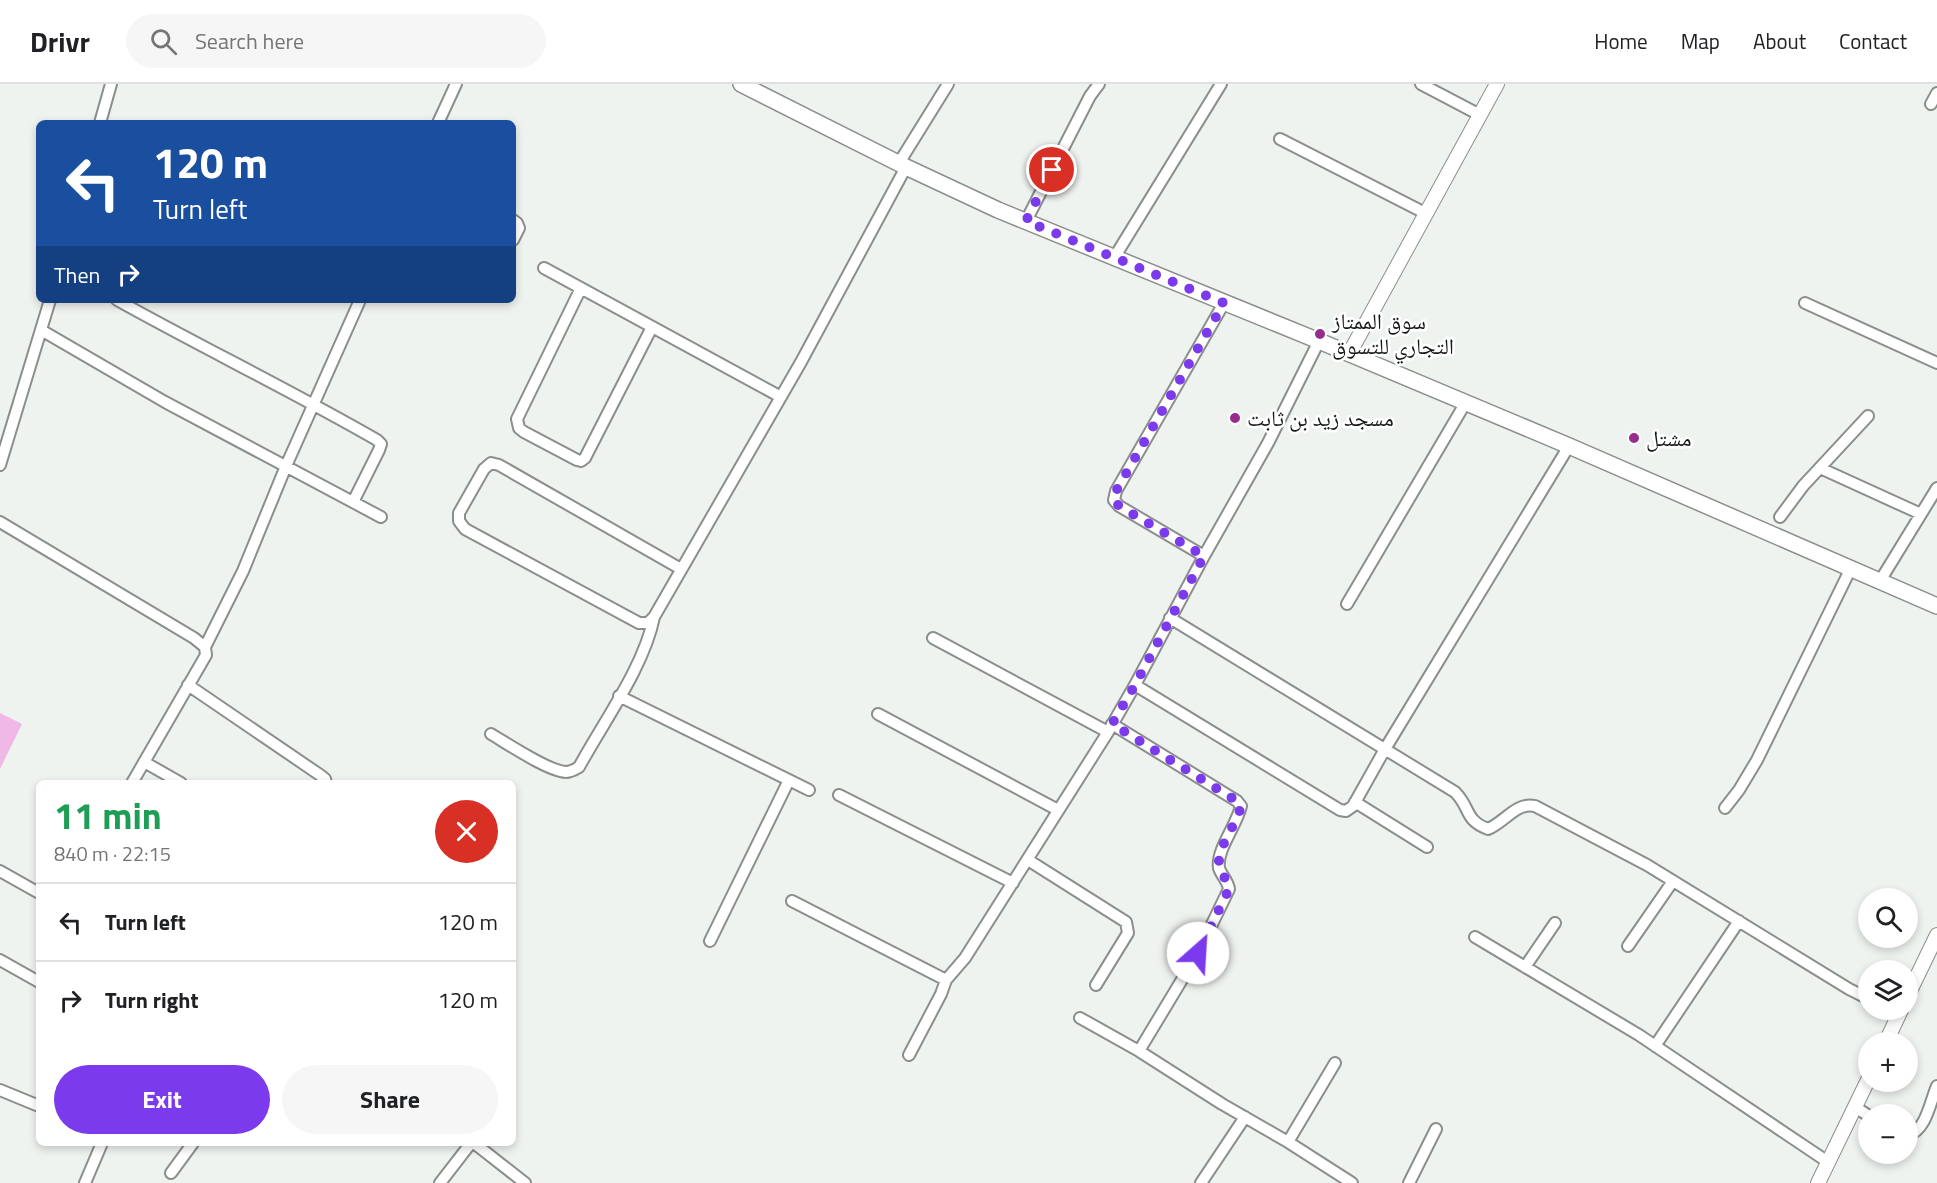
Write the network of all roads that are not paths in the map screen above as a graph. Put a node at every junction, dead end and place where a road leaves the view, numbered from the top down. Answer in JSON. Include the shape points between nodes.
{"nodes":[{"id":1,"x":111,"y":84,"type":"edge"},
{"id":2,"x":456,"y":84,"type":"edge"},
{"id":3,"x":741,"y":84,"type":"edge"},
{"id":4,"x":948,"y":84,"type":"edge"},
{"id":5,"x":1099,"y":84,"type":"edge"},
{"id":6,"x":1221,"y":84,"type":"edge"},
{"id":7,"x":1421,"y":84,"type":"edge"},
{"id":8,"x":1497,"y":84,"type":"edge"},
{"id":9,"x":1937,"y":93,"type":"edge"},
{"id":10,"x":1931,"y":104,"type":"dead end"},
{"id":11,"x":1480,"y":115,"type":"junction"},
{"id":12,"x":101,"y":120,"type":"edge"},
{"id":13,"x":439,"y":120,"type":"edge"},
{"id":14,"x":1280,"y":139,"type":"dead end"},
{"id":15,"x":902,"y":165,"type":"junction"},
{"id":16,"x":1425,"y":213,"type":"junction"},
{"id":17,"x":1026,"y":221,"type":"junction"},
{"id":18,"x":1114,"y":258,"type":"junction"},
{"id":19,"x":544,"y":268,"type":"dead end"},
{"id":20,"x":581,"y":288,"type":"junction"},
{"id":21,"x":49,"y":303,"type":"edge"},
{"id":22,"x":122,"y":303,"type":"edge"},
{"id":23,"x":355,"y":303,"type":"edge"},
{"id":24,"x":1224,"y":303,"type":"junction"},
{"id":25,"x":1805,"y":303,"type":"dead end"},
{"id":26,"x":652,"y":327,"type":"junction"},
{"id":27,"x":41,"y":330,"type":"junction"},
{"id":28,"x":1319,"y":341,"type":"junction"},
{"id":29,"x":1349,"y":354,"type":"junction"},
{"id":30,"x":1937,"y":363,"type":"edge"},
{"id":31,"x":781,"y":397,"type":"junction"},
{"id":32,"x":1466,"y":402,"type":"junction"},
{"id":33,"x":314,"y":404,"type":"junction"},
{"id":34,"x":1868,"y":416,"type":"dead end"},
{"id":35,"x":1569,"y":446,"type":"junction"},
{"id":36,"x":1,"y":458,"type":"edge"},
{"id":37,"x":286,"y":466,"type":"junction"},
{"id":38,"x":1820,"y":468,"type":"junction"},
{"id":39,"x":1937,"y":488,"type":"edge"},
{"id":40,"x":353,"y":502,"type":"junction"},
{"id":41,"x":1921,"y":514,"type":"junction"},
{"id":42,"x":381,"y":517,"type":"dead end"},
{"id":43,"x":1780,"y":517,"type":"dead end"},
{"id":44,"x":0,"y":522,"type":"edge"},
{"id":45,"x":1204,"y":556,"type":"junction"},
{"id":46,"x":1851,"y":568,"type":"junction"},
{"id":47,"x":681,"y":569,"type":"junction"},
{"id":48,"x":1880,"y":581,"type":"junction"},
{"id":49,"x":1347,"y":604,"type":"dead end"},
{"id":50,"x":1937,"y":606,"type":"edge"},
{"id":51,"x":654,"y":617,"type":"junction"},
{"id":52,"x":1170,"y":618,"type":"junction"},
{"id":53,"x":933,"y":638,"type":"dead end"},
{"id":54,"x":205,"y":647,"type":"junction"},
{"id":55,"x":188,"y":685,"type":"junction"},
{"id":56,"x":1135,"y":685,"type":"junction"},
{"id":57,"x":619,"y":696,"type":"junction"},
{"id":58,"x":878,"y":714,"type":"dead end"},
{"id":59,"x":1110,"y":728,"type":"junction"},
{"id":60,"x":491,"y":734,"type":"dead end"},
{"id":61,"x":1385,"y":749,"type":"junction"},
{"id":62,"x":144,"y":762,"type":"junction"},
{"id":63,"x":134,"y":780,"type":"edge"},
{"id":64,"x":176,"y":780,"type":"edge"},
{"id":65,"x":325,"y":780,"type":"edge"},
{"id":66,"x":789,"y":780,"type":"junction"},
{"id":67,"x":809,"y":790,"type":"dead end"},
{"id":68,"x":839,"y":795,"type":"dead end"},
{"id":69,"x":1355,"y":802,"type":"junction"},
{"id":70,"x":1725,"y":808,"type":"dead end"},
{"id":71,"x":1058,"y":810,"type":"junction"},
{"id":72,"x":1427,"y":847,"type":"dead end"},
{"id":73,"x":1028,"y":860,"type":"junction"},
{"id":74,"x":0,"y":871,"type":"edge"},
{"id":75,"x":1673,"y":881,"type":"junction"},
{"id":76,"x":1012,"y":883,"type":"junction"},
{"id":77,"x":36,"y":891,"type":"edge"},
{"id":78,"x":792,"y":901,"type":"dead end"},
{"id":79,"x":1739,"y":921,"type":"junction"},
{"id":80,"x":1555,"y":923,"type":"dead end"},
{"id":81,"x":1937,"y":935,"type":"edge"},
{"id":82,"x":1475,"y":937,"type":"dead end"},
{"id":83,"x":710,"y":941,"type":"dead end"},
{"id":84,"x":1628,"y":946,"type":"dead end"},
{"id":85,"x":0,"y":960,"type":"edge"},
{"id":86,"x":1525,"y":967,"type":"junction"},
{"id":87,"x":1918,"y":974,"type":"edge"},
{"id":88,"x":36,"y":980,"type":"edge"},
{"id":89,"x":945,"y":980,"type":"junction"},
{"id":90,"x":1096,"y":985,"type":"dead end"},
{"id":91,"x":1858,"y":994,"type":"edge"},
{"id":92,"x":1080,"y":1018,"type":"dead end"},
{"id":93,"x":1655,"y":1046,"type":"junction"},
{"id":94,"x":1139,"y":1051,"type":"junction"},
{"id":95,"x":909,"y":1055,"type":"dead end"},
{"id":96,"x":1335,"y":1063,"type":"dead end"},
{"id":97,"x":1937,"y":1086,"type":"edge"},
{"id":98,"x":0,"y":1090,"type":"edge"},
{"id":99,"x":1862,"y":1092,"type":"edge"},
{"id":100,"x":36,"y":1105,"type":"edge"},
{"id":101,"x":1855,"y":1107,"type":"junction"},
{"id":102,"x":1858,"y":1109,"type":"edge"},
{"id":103,"x":1245,"y":1117,"type":"junction"},
{"id":104,"x":1436,"y":1129,"type":"dead end"},
{"id":105,"x":1918,"y":1130,"type":"edge"},
{"id":106,"x":1288,"y":1142,"type":"junction"},
{"id":107,"x":101,"y":1146,"type":"edge"},
{"id":108,"x":191,"y":1146,"type":"edge"},
{"id":109,"x":470,"y":1146,"type":"edge"},
{"id":110,"x":476,"y":1146,"type":"edge"},
{"id":111,"x":1828,"y":1162,"type":"junction"},
{"id":112,"x":171,"y":1173,"type":"dead end"},
{"id":113,"x":85,"y":1183,"type":"edge"},
{"id":114,"x":440,"y":1183,"type":"edge"},
{"id":115,"x":525,"y":1183,"type":"edge"},
{"id":116,"x":1201,"y":1183,"type":"edge"},
{"id":117,"x":1352,"y":1183,"type":"edge"},
{"id":118,"x":1409,"y":1183,"type":"edge"},
{"id":119,"x":1818,"y":1183,"type":"edge"}],
"edges":[{"from":1,"to":12,"type":"street"},
{"from":2,"to":13,"type":"street"},
{"from":3,"to":15,"type":"main road"},
{"from":4,"to":15,"type":"street"},
{"from":5,"to":17,"type":"street"},
{"from":6,"to":18,"type":"street"},
{"from":7,"to":11,"type":"street"},
{"from":8,"to":11,"type":"street"},
{"from":9,"to":10,"type":"street"},
{"from":11,"to":16,"type":"street"},
{"from":14,"to":16,"type":"street"},
{"from":15,"to":17,"type":"main road"},
{"from":15,"to":31,"type":"street"},
{"from":16,"to":29,"type":"street"},
{"from":17,"to":18,"type":"main road"},
{"from":18,"to":24,"type":"main road"},
{"from":19,"to":20,"type":"street"},
{"from":20,"to":26,"type":"street"},
{"from":20,"to":26,"type":"street","via":[[517,418],[524,432],[577,460],[585,458]]},
{"from":21,"to":27,"type":"street"},
{"from":22,"to":33,"type":"street"},
{"from":23,"to":33,"type":"street"},
{"from":24,"to":28,"type":"main road"},
{"from":24,"to":45,"type":"street","via":[[1114,500]]},
{"from":25,"to":30,"type":"street"},
{"from":26,"to":31,"type":"street"},
{"from":27,"to":36,"type":"street"},
{"from":27,"to":37,"type":"street"},
{"from":28,"to":29,"type":"main road"},
{"from":28,"to":45,"type":"street","via":[[1268,443]]},
{"from":29,"to":32,"type":"main road"},
{"from":31,"to":47,"type":"street"},
{"from":32,"to":35,"type":"main road"},
{"from":32,"to":49,"type":"street"},
{"from":33,"to":37,"type":"street"},
{"from":33,"to":40,"type":"street","via":[[381,444]]},
{"from":34,"to":38,"type":"street"},
{"from":35,"to":46,"type":"main road"},
{"from":35,"to":61,"type":"street"},
{"from":37,"to":40,"type":"street"},
{"from":37,"to":54,"type":"street","via":[[243,571]]},
{"from":38,"to":41,"type":"street"},
{"from":38,"to":43,"type":"street"},
{"from":39,"to":41,"type":"street"},
{"from":40,"to":42,"type":"street"},
{"from":41,"to":48,"type":"street"},
{"from":44,"to":54,"type":"street"},
{"from":45,"to":52,"type":"street"},
{"from":46,"to":48,"type":"main road"},
{"from":46,"to":70,"type":"street","via":[[1757,760]]},
{"from":47,"to":51,"type":"street"},
{"from":47,"to":51,"type":"street","via":[[499,465],[491,463],[484,469],[459,513],[465,529],[639,623],[648,623]]},
{"from":48,"to":50,"type":"main road"},
{"from":51,"to":57,"type":"street","via":[[646,645]]},
{"from":52,"to":56,"type":"street"},
{"from":52,"to":61,"type":"street"},
{"from":53,"to":59,"type":"street"},
{"from":54,"to":55,"type":"street","via":[[206,655]]},
{"from":55,"to":62,"type":"street"},
{"from":55,"to":65,"type":"street"},
{"from":56,"to":59,"type":"street"},
{"from":56,"to":69,"type":"street","via":[[1340,810],[1346,811]]},
{"from":57,"to":60,"type":"street","via":[[579,767],[573,771],[544,765]]},
{"from":57,"to":66,"type":"street"},
{"from":58,"to":71,"type":"street"},
{"from":59,"to":71,"type":"street"},
{"from":59,"to":94,"type":"street","via":[[1241,806],[1220,853],[1220,869],[1229,889],[1198,953]]},
{"from":61,"to":69,"type":"street"},
{"from":61,"to":75,"type":"street","via":[[1455,792],[1477,825],[1488,829],[1519,807],[1535,806]]},
{"from":62,"to":63,"type":"street"},
{"from":62,"to":64,"type":"street"},
{"from":66,"to":67,"type":"street"},
{"from":66,"to":83,"type":"street"},
{"from":68,"to":76,"type":"street"},
{"from":69,"to":72,"type":"street"},
{"from":71,"to":73,"type":"street"},
{"from":73,"to":76,"type":"street"},
{"from":73,"to":90,"type":"street","via":[[1126,922],[1128,933]]},
{"from":74,"to":77,"type":"street"},
{"from":75,"to":79,"type":"street"},
{"from":75,"to":84,"type":"street"},
{"from":76,"to":89,"type":"street","via":[[965,958]]},
{"from":78,"to":89,"type":"street"},
{"from":79,"to":91,"type":"street"},
{"from":79,"to":93,"type":"street"},
{"from":80,"to":86,"type":"street"},
{"from":81,"to":87,"type":"street"},
{"from":82,"to":86,"type":"street"},
{"from":85,"to":88,"type":"street"},
{"from":86,"to":93,"type":"street"},
{"from":89,"to":95,"type":"street"},
{"from":92,"to":94,"type":"street"},
{"from":93,"to":111,"type":"street"},
{"from":94,"to":103,"type":"street"},
{"from":96,"to":106,"type":"street"},
{"from":97,"to":105,"type":"street"},
{"from":98,"to":100,"type":"street"},
{"from":99,"to":101,"type":"street"},
{"from":101,"to":102,"type":"street"},
{"from":101,"to":111,"type":"street"},
{"from":103,"to":106,"type":"street"},
{"from":103,"to":116,"type":"street"},
{"from":104,"to":118,"type":"street"},
{"from":106,"to":117,"type":"street"},
{"from":107,"to":113,"type":"street"},
{"from":108,"to":112,"type":"street"},
{"from":109,"to":114,"type":"street"},
{"from":110,"to":115,"type":"street"},
{"from":111,"to":119,"type":"street"}]}
